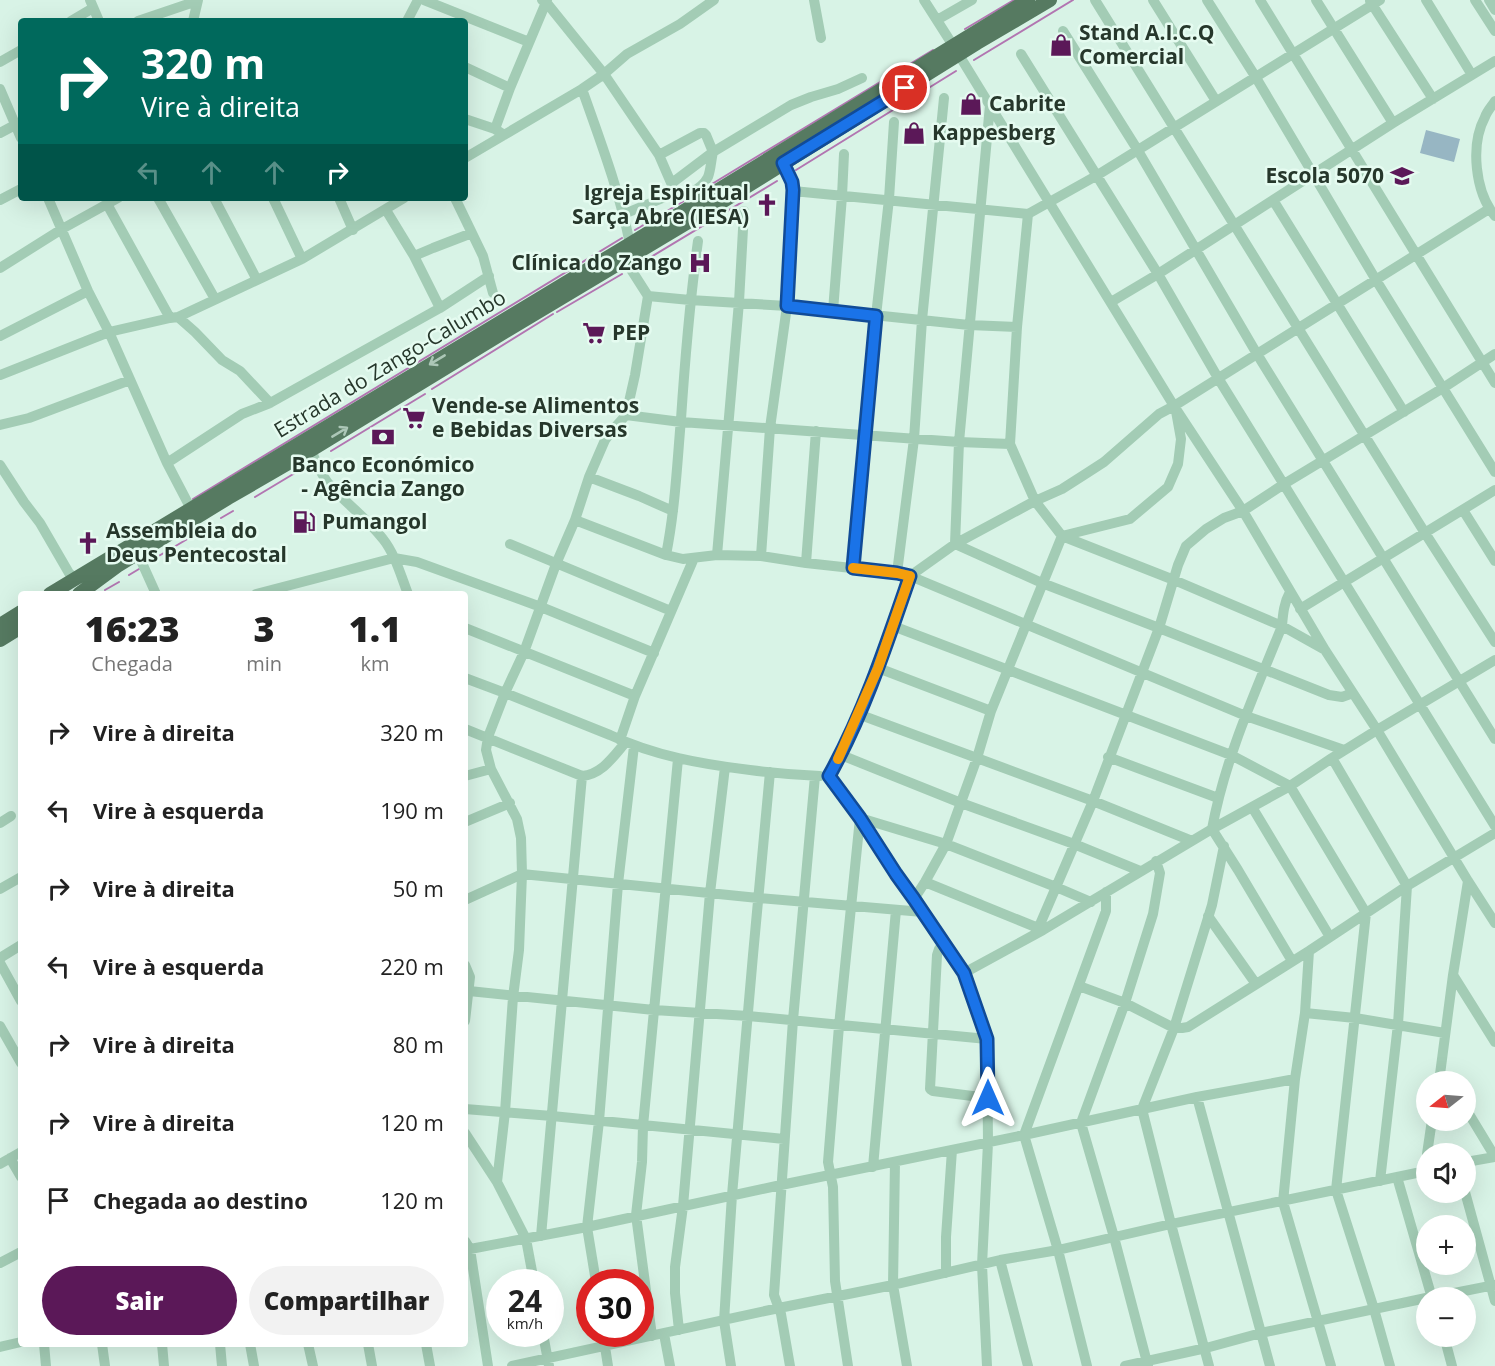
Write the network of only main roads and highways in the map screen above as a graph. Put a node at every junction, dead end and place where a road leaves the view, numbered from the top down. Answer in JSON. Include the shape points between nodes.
{"nodes":[{"id":1,"x":1028,"y":0,"type":"edge"},
{"id":2,"x":1050,"y":0,"type":"edge"},
{"id":3,"x":956,"y":51,"type":"junction"},
{"id":4,"x":55,"y":591,"type":"edge"},
{"id":5,"x":83,"y":591,"type":"edge"},
{"id":6,"x":18,"y":614,"type":"edge"},
{"id":7,"x":0,"y":625,"type":"edge"},
{"id":8,"x":18,"y":629,"type":"edge"},
{"id":9,"x":0,"y":640,"type":"edge"}],
"edges":[{"from":1,"to":3,"type":"main road","name":"Estrada do Zango-Calumbo"},
{"from":2,"to":3,"type":"main road","name":"Estrada do Zango-Calumbo"},
{"from":3,"to":4,"type":"main road","name":"Estrada do Zango-Calumbo","one_way":true},
{"from":5,"to":3,"type":"main road","name":"Estrada do Zango-Calumbo","one_way":true,"via":[[228,498],[725,200]]},
{"from":6,"to":7,"type":"main road"},
{"from":8,"to":9,"type":"main road"}]}
